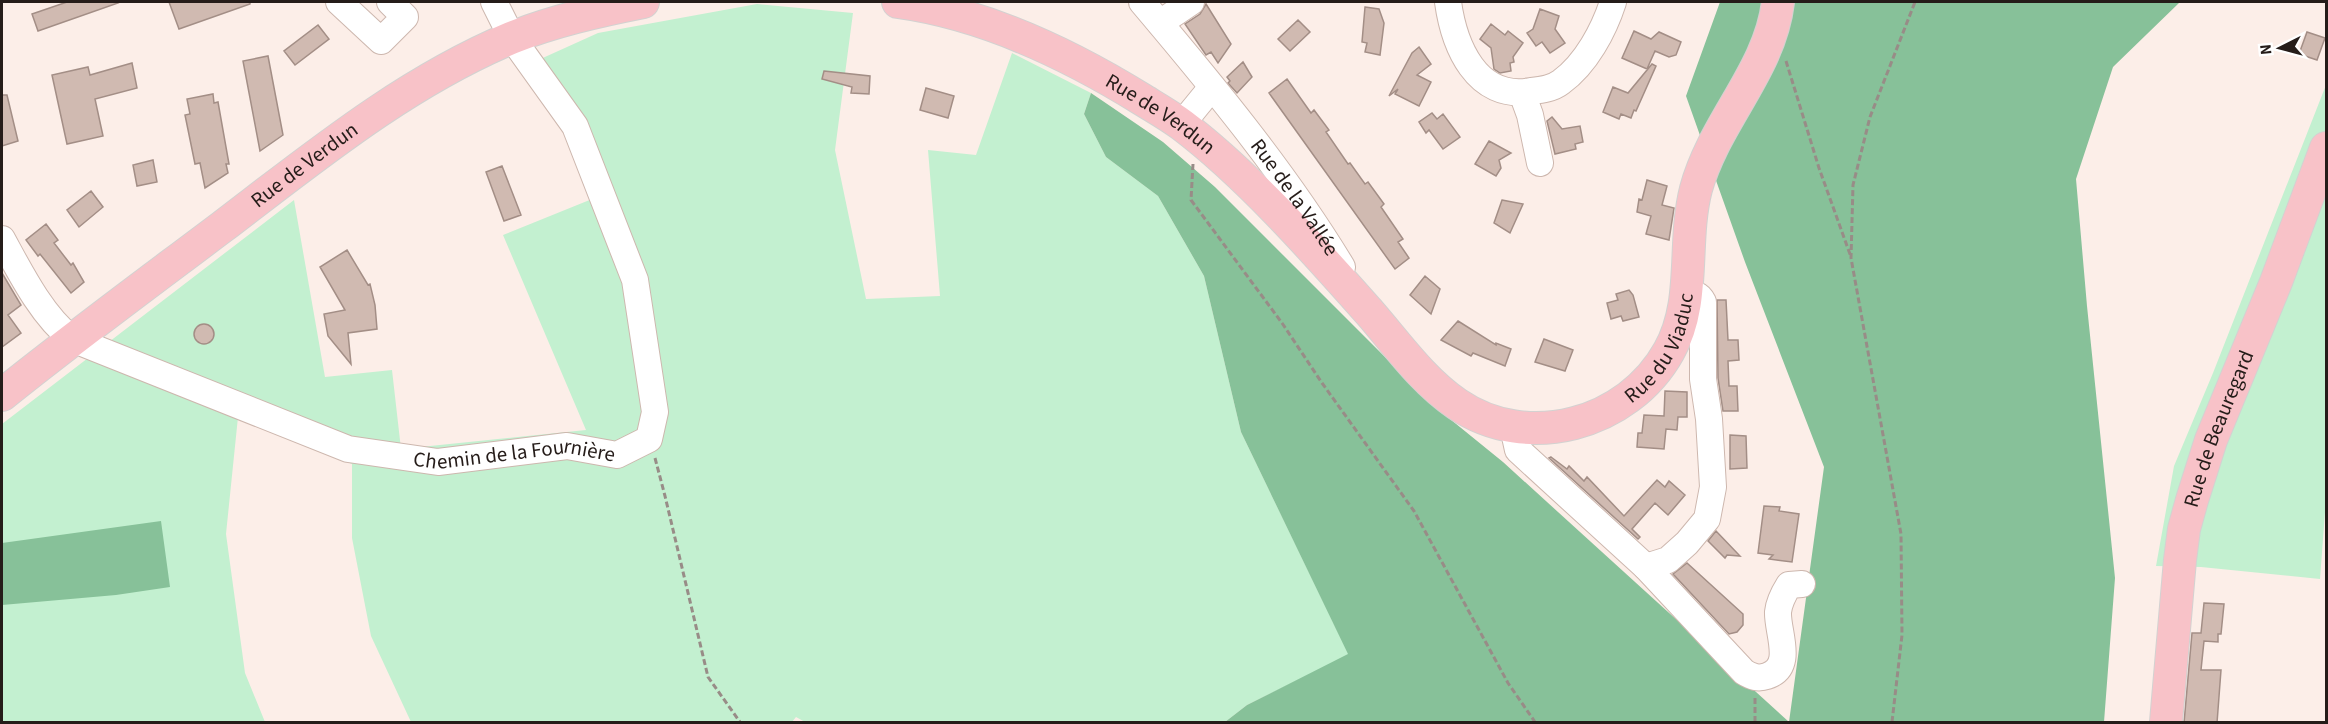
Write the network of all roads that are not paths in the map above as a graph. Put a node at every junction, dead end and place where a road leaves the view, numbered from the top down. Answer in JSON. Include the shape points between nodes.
{"nodes":[{"id":1,"x":339,"y":2,"type":"edge"},
{"id":2,"x":390,"y":2,"type":"edge"},
{"id":3,"x":494,"y":2,"type":"edge"},
{"id":4,"x":642,"y":2,"type":"edge"},
{"id":5,"x":898,"y":2,"type":"edge"},
{"id":6,"x":1142,"y":2,"type":"edge"},
{"id":7,"x":1191,"y":2,"type":"edge"},
{"id":8,"x":1448,"y":2,"type":"edge"},
{"id":9,"x":1613,"y":2,"type":"edge"},
{"id":10,"x":1778,"y":2,"type":"edge"},
{"id":11,"x":1160,"y":23,"type":"junction"},
{"id":12,"x":512,"y":38,"type":"junction"},
{"id":13,"x":1212,"y":87,"type":"junction"},
{"id":14,"x":1522,"y":93,"type":"junction"},
{"id":15,"x":1188,"y":130,"type":"junction"},
{"id":16,"x":2326,"y":148,"type":"edge"},
{"id":17,"x":1540,"y":164,"type":"dead end"},
{"id":18,"x":2,"y":239,"type":"edge"},
{"id":19,"x":1687,"y":294,"type":"junction"},
{"id":20,"x":1368,"y":311,"type":"junction"},
{"id":21,"x":72,"y":339,"type":"junction"},
{"id":22,"x":2,"y":395,"type":"edge"},
{"id":23,"x":1512,"y":427,"type":"junction"},
{"id":24,"x":1646,"y":567,"type":"junction"},
{"id":25,"x":1802,"y":584,"type":"dead end"},
{"id":26,"x":2166,"y":723,"type":"edge"}],
"edges":[{"from":1,"to":2,"type":"street","via":[[381,41],[405,17]]},
{"from":3,"to":12,"type":"street"},
{"from":4,"to":12,"type":"main road","name":"Rue de Verdun","via":[[554,23]]},
{"from":5,"to":15,"type":"main road","name":"Rue de Verdun","via":[[975,20],[1032,40],[1111,80]]},
{"from":6,"to":11,"type":"street","name":"Rue de la Vallée"},
{"from":7,"to":11,"type":"street"},
{"from":8,"to":14,"type":"street","via":[[1458,45],[1479,77],[1492,86]]},
{"from":9,"to":14,"type":"street","via":[[1599,35],[1562,82]]},
{"from":10,"to":19,"type":"main road","name":"Rue du Viaduc","via":[[1767,47],[1700,176],[1689,229]]},
{"from":11,"to":13,"type":"street","name":"Rue de la Vallée"},
{"from":12,"to":21,"type":"main road","name":"Rue de Verdun","via":[[422,83],[345,134]]},
{"from":12,"to":21,"type":"street","name":"Chemin de la Fournière","via":[[575,126],[635,280],[655,412],[649,439],[617,455],[567,446],[438,462],[348,449]]},
{"from":13,"to":15,"type":"street"},
{"from":13,"to":20,"type":"street","name":"Rue de la Vallée","via":[[1318,228]]},
{"from":14,"to":17,"type":"street"},
{"from":15,"to":20,"type":"main road","name":"Rue de Verdun","via":[[1260,196]]},
{"from":16,"to":26,"type":"main road","name":"Rue de Beauregard","via":[[2211,440],[2192,500],[2180,560]]},
{"from":18,"to":21,"type":"street","via":[[29,287],[62,332]]},
{"from":19,"to":23,"type":"main road","name":"Rue du Viaduc","via":[[1671,349],[1643,384],[1622,402],[1574,424]]},
{"from":19,"to":24,"type":"street","via":[[1701,296],[1703,302],[1703,379],[1713,487],[1707,519],[1687,543],[1668,560]]},
{"from":20,"to":23,"type":"main road","name":"Rue du Viaduc","via":[[1432,385],[1474,414]]},
{"from":21,"to":22,"type":"main road","name":"Rue de Verdun"},
{"from":23,"to":24,"type":"street","via":[[1518,450]]},
{"from":24,"to":25,"type":"street","via":[[1744,672],[1762,678],[1779,669],[1783,649],[1778,610],[1782,598],[1789,585]]}]}
